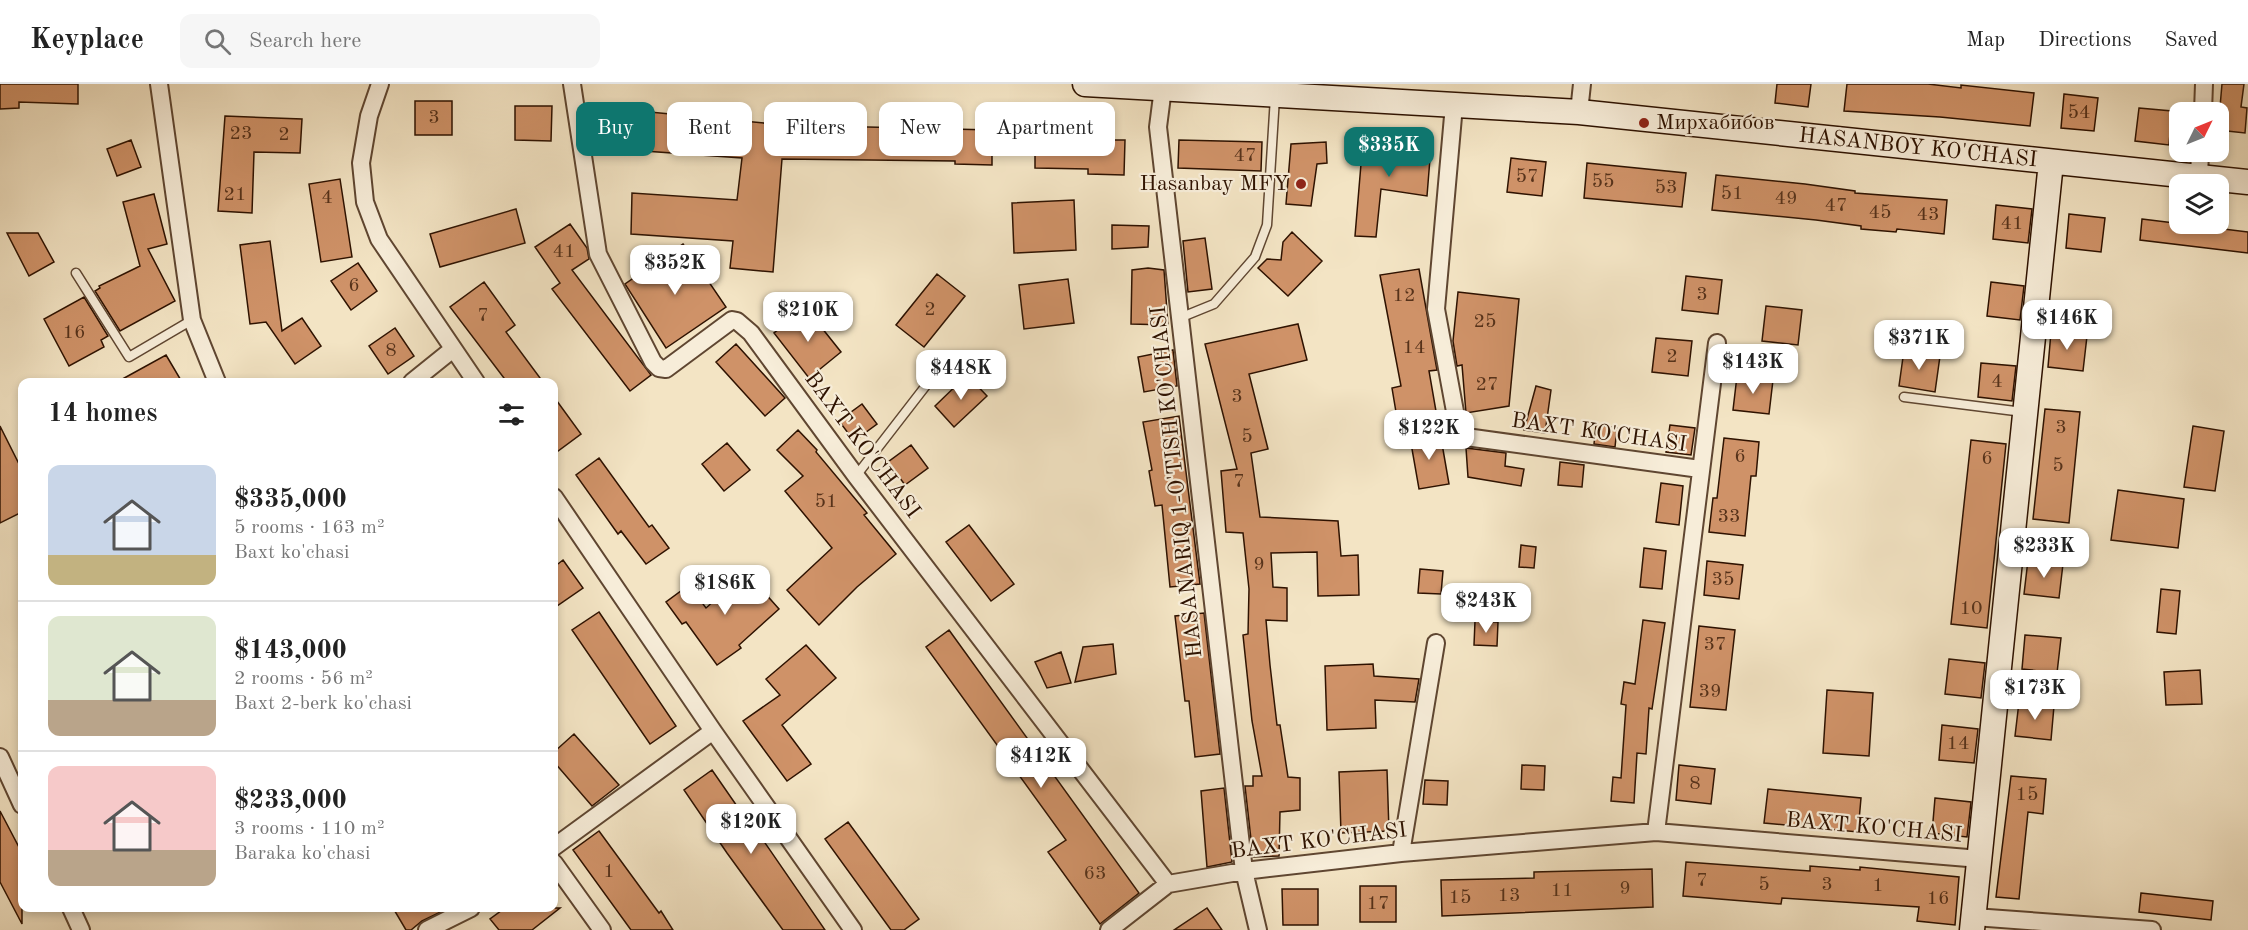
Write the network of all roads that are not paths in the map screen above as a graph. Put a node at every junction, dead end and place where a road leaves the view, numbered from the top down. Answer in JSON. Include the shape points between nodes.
{"nodes":[{"id":1,"x":159,"y":84,"type":"edge"},
{"id":2,"x":380,"y":84,"type":"edge"},
{"id":3,"x":572,"y":84,"type":"edge"},
{"id":4,"x":1085,"y":84,"type":"edge"},
{"id":5,"x":1582,"y":84,"type":"edge"},
{"id":6,"x":2204,"y":84,"type":"edge"},
{"id":7,"x":1163,"y":88,"type":"junction"},
{"id":8,"x":1275,"y":94,"type":"junction"},
{"id":9,"x":2203,"y":102,"type":"edge"},
{"id":10,"x":1455,"y":105,"type":"junction"},
{"id":11,"x":1579,"y":112,"type":"junction"},
{"id":12,"x":2051,"y":162,"type":"junction"},
{"id":13,"x":2169,"y":174,"type":"edge"},
{"id":14,"x":2229,"y":180,"type":"edge"},
{"id":15,"x":2248,"y":182,"type":"edge"},
{"id":16,"x":76,"y":273,"type":"dead end"},
{"id":17,"x":1182,"y":317,"type":"junction"},
{"id":18,"x":192,"y":320,"type":"junction"},
{"id":19,"x":1717,"y":343,"type":"dead end"},
{"id":20,"x":453,"y":349,"type":"junction"},
{"id":21,"x":215,"y":378,"type":"edge"},
{"id":22,"x":417,"y":378,"type":"edge"},
{"id":23,"x":473,"y":378,"type":"edge"},
{"id":24,"x":930,"y":380,"type":"dead end"},
{"id":25,"x":1904,"y":397,"type":"dead end"},
{"id":26,"x":2025,"y":412,"type":"junction"},
{"id":27,"x":1700,"y":469,"type":"junction"},
{"id":28,"x":856,"y":476,"type":"junction"},
{"id":29,"x":558,"y":503,"type":"edge"},
{"id":30,"x":1436,"y":643,"type":"dead end"},
{"id":31,"x":713,"y":731,"type":"junction"},
{"id":32,"x":0,"y":757,"type":"edge"},
{"id":33,"x":18,"y":796,"type":"edge"},
{"id":34,"x":1656,"y":832,"type":"junction"},
{"id":35,"x":558,"y":845,"type":"edge"},
{"id":36,"x":1401,"y":853,"type":"junction"},
{"id":37,"x":1980,"y":860,"type":"junction"},
{"id":38,"x":558,"y":868,"type":"edge"},
{"id":39,"x":1244,"y":871,"type":"junction"},
{"id":40,"x":1168,"y":884,"type":"junction"},
{"id":41,"x":73,"y":912,"type":"edge"},
{"id":42,"x":463,"y":912,"type":"edge"},
{"id":43,"x":1973,"y":923,"type":"edge"},
{"id":44,"x":81,"y":930,"type":"edge"},
{"id":45,"x":427,"y":930,"type":"edge"},
{"id":46,"x":602,"y":930,"type":"edge"},
{"id":47,"x":853,"y":930,"type":"edge"},
{"id":48,"x":1109,"y":930,"type":"edge"},
{"id":49,"x":1258,"y":930,"type":"edge"},
{"id":50,"x":2152,"y":930,"type":"edge"}],
"edges":[{"from":1,"to":18,"type":"street"},
{"from":2,"to":20,"type":"street","via":[[369,116],[361,164],[365,202],[379,239]]},
{"from":3,"to":28,"type":"street","name":"BAXT KO'CHASI","via":[[598,254],[653,362],[666,369],[732,320],[737,321],[752,333]]},
{"from":4,"to":7,"type":"street","name":"HASANBOY KO'CHASI"},
{"from":5,"to":11,"type":"street"},
{"from":6,"to":9,"type":"street"},
{"from":7,"to":8,"type":"street","name":"HASANBOY KO'CHASI"},
{"from":7,"to":17,"type":"street","name":"HASANARIQ 1-O'TISH KO'CHASI","via":[[1158,127]]},
{"from":8,"to":10,"type":"street","name":"HASANBOY KO'CHASI"},
{"from":8,"to":17,"type":"lane","via":[[1267,225],[1255,257],[1215,304]]},
{"from":10,"to":11,"type":"street","name":"HASANBOY KO'CHASI"},
{"from":10,"to":27,"type":"street","name":"BAXT KO'CHASI","via":[[1436,309],[1459,433]]},
{"from":11,"to":12,"type":"street","name":"HASANBOY KO'CHASI"},
{"from":12,"to":13,"type":"street","name":"HASANBOY KO'CHASI"},
{"from":12,"to":26,"type":"street"},
{"from":14,"to":15,"type":"street","name":"HASANBOY KO'CHASI"},
{"from":16,"to":18,"type":"lane","via":[[129,357]]},
{"from":17,"to":39,"type":"street","name":"HASANARIQ 1-O'TISH KO'CHASI"},
{"from":18,"to":21,"type":"street"},
{"from":19,"to":27,"type":"street"},
{"from":20,"to":22,"type":"street"},
{"from":20,"to":23,"type":"street"},
{"from":24,"to":28,"type":"lane"},
{"from":25,"to":26,"type":"lane"},
{"from":26,"to":37,"type":"street"},
{"from":27,"to":34,"type":"street","name":"BAXT KO'CHASI"},
{"from":28,"to":40,"type":"street","name":"BAXT KO'CHASI"},
{"from":29,"to":31,"type":"street"},
{"from":30,"to":36,"type":"street"},
{"from":31,"to":35,"type":"street"},
{"from":31,"to":47,"type":"street"},
{"from":32,"to":33,"type":"street"},
{"from":34,"to":36,"type":"street","name":"BAXT KO'CHASI"},
{"from":34,"to":37,"type":"street","name":"BAXT KO'CHASI"},
{"from":36,"to":39,"type":"street","name":"BAXT KO'CHASI"},
{"from":37,"to":43,"type":"street"},
{"from":38,"to":46,"type":"street"},
{"from":39,"to":40,"type":"street","name":"BAXT KO'CHASI"},
{"from":39,"to":49,"type":"street","name":"HASANARIQ 1-O'TISH KO'CHASI"},
{"from":40,"to":48,"type":"street","name":"BAXT KO'CHASI"},
{"from":41,"to":44,"type":"street"},
{"from":42,"to":45,"type":"street"},
{"from":43,"to":50,"type":"street"}]}
